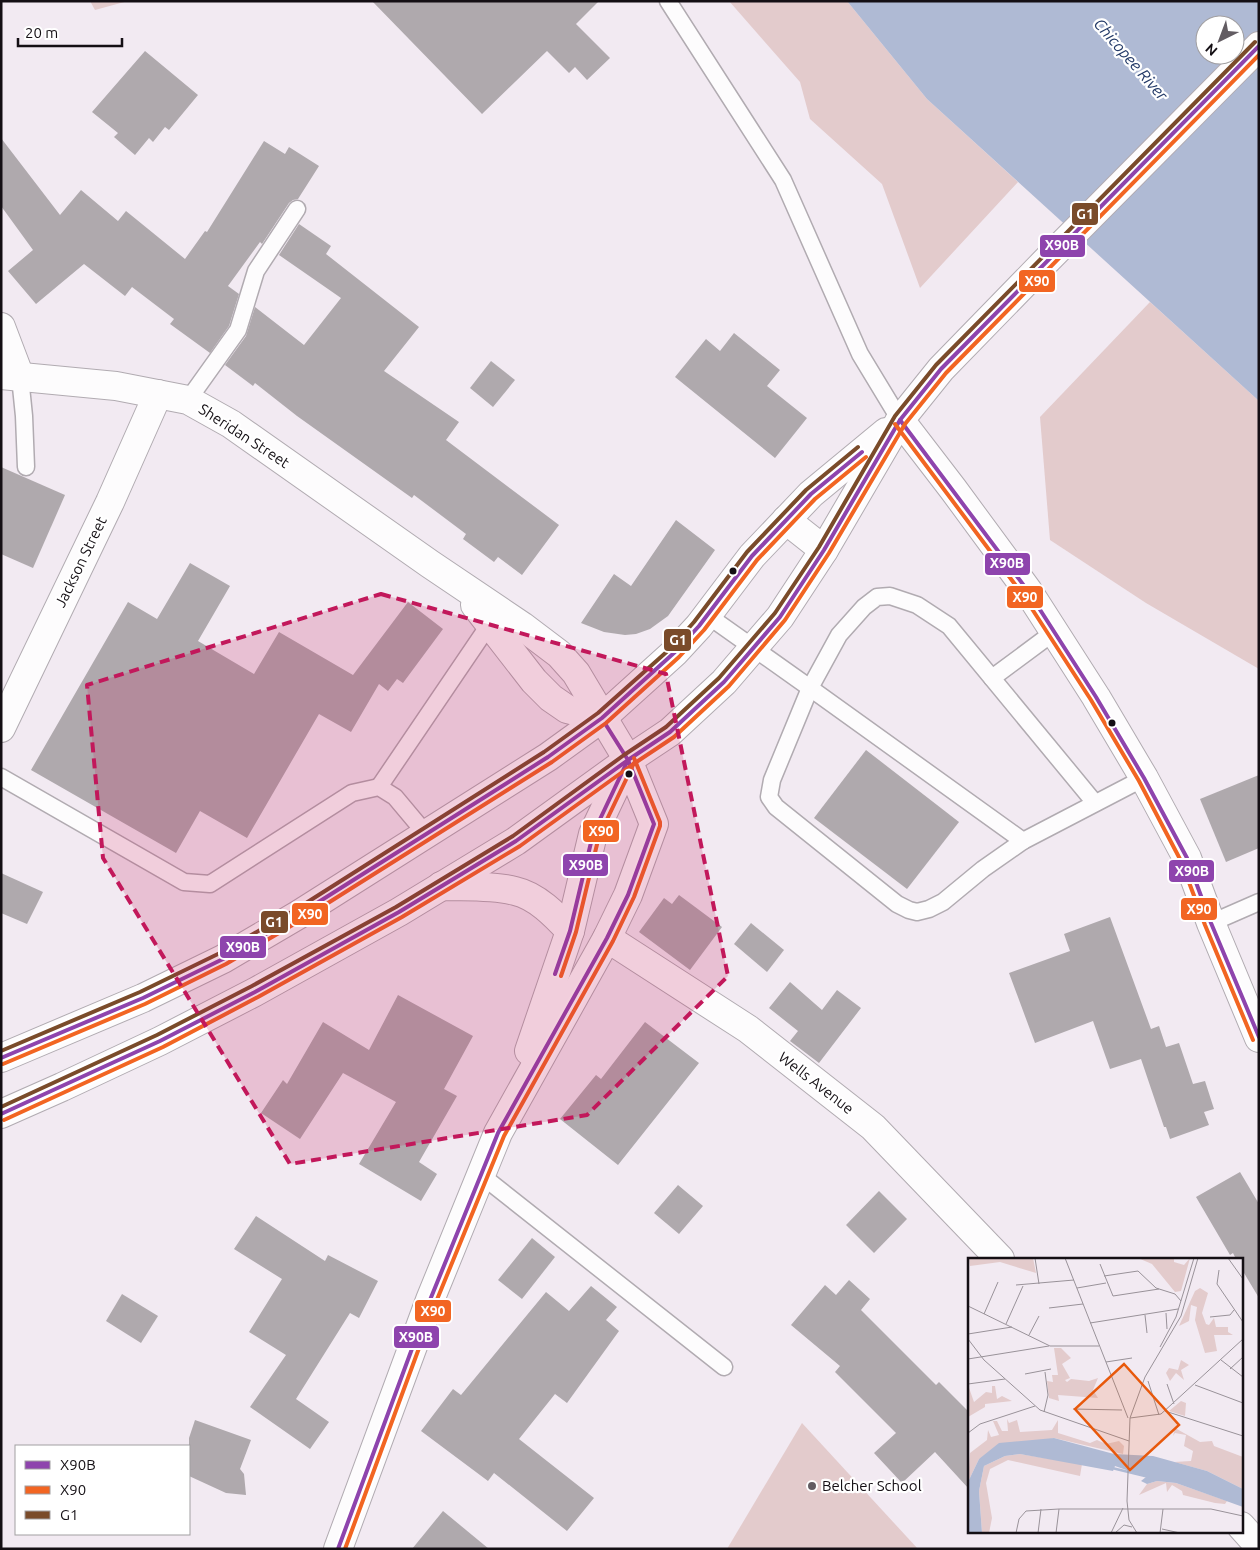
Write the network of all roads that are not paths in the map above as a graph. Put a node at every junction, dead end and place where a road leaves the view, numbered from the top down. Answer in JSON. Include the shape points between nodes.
{"nodes":[{"id":1,"x":668,"y":1,"type":"edge"},
{"id":2,"x":1259,"y":46,"type":"edge"},
{"id":3,"x":297,"y":209,"type":"dead end"},
{"id":4,"x":1,"y":326,"type":"edge"},
{"id":5,"x":10,"y":376,"type":"edge"},
{"id":6,"x":158,"y":394,"type":"junction"},
{"id":7,"x":188,"y":400,"type":"junction"},
{"id":8,"x":900,"y":420,"type":"junction"},
{"id":9,"x":26,"y":467,"type":"dead end"},
{"id":10,"x":786,"y":520,"type":"junction"},
{"id":11,"x":824,"y":550,"type":"junction"},
{"id":12,"x":707,"y":615,"type":"junction"},
{"id":13,"x":495,"y":617,"type":"junction"},
{"id":14,"x":1054,"y":632,"type":"junction"},
{"id":15,"x":754,"y":648,"type":"junction"},
{"id":16,"x":992,"y":678,"type":"junction"},
{"id":17,"x":810,"y":688,"type":"junction"},
{"id":18,"x":602,"y":718,"type":"junction"},
{"id":19,"x":1,"y":728,"type":"edge"},
{"id":20,"x":628,"y":760,"type":"junction"},
{"id":21,"x":1,"y":777,"type":"edge"},
{"id":22,"x":1144,"y":778,"type":"junction"},
{"id":23,"x":379,"y":787,"type":"junction"},
{"id":24,"x":1095,"y":803,"type":"junction"},
{"id":25,"x":426,"y":834,"type":"junction"},
{"id":26,"x":1023,"y":841,"type":"junction"},
{"id":27,"x":442,"y":886,"type":"junction"},
{"id":28,"x":1259,"y":902,"type":"edge"},
{"id":29,"x":1211,"y":923,"type":"junction"},
{"id":30,"x":570,"y":931,"type":"junction"},
{"id":31,"x":607,"y":938,"type":"junction"},
{"id":32,"x":1259,"y":1038,"type":"edge"},
{"id":33,"x":1,"y":1058,"type":"edge"},
{"id":34,"x":1,"y":1114,"type":"edge"},
{"id":35,"x":506,"y":1119,"type":"junction"},
{"id":36,"x":481,"y":1175,"type":"junction"},
{"id":37,"x":999,"y":1258,"type":"edge"},
{"id":38,"x":724,"y":1367,"type":"dead end"},
{"id":39,"x":1242,"y":1527,"type":"edge"},
{"id":40,"x":1259,"y":1546,"type":"edge"},
{"id":41,"x":338,"y":1549,"type":"edge"}],
"edges":[{"from":1,"to":8,"type":"lane","via":[[782,180],[860,354]]},
{"from":2,"to":8,"type":"main road","via":[[942,369]]},
{"from":3,"to":7,"type":"lane","via":[[256,272],[238,330]]},
{"from":4,"to":5,"type":"main road"},
{"from":5,"to":6,"type":"main road","name":"Sheridan Street","via":[[116,386]]},
{"from":5,"to":9,"type":"lane","via":[[24,416]]},
{"from":6,"to":7,"type":"main road","name":"Sheridan Street"},
{"from":6,"to":19,"type":"main road","name":"Jackson Street","via":[[110,502]]},
{"from":7,"to":13,"type":"main road","name":"Sheridan Street","via":[[231,424],[455,580]]},
{"from":8,"to":10,"type":"main road","via":[[811,494]]},
{"from":8,"to":11,"type":"main road"},
{"from":8,"to":14,"type":"main road","via":[[954,489]]},
{"from":10,"to":11,"type":"main road"},
{"from":10,"to":12,"type":"main road","via":[[752,556]]},
{"from":11,"to":15,"type":"main road","via":[[789,604]]},
{"from":12,"to":15,"type":"lane"},
{"from":12,"to":18,"type":"main road","via":[[675,652]]},
{"from":13,"to":18,"type":"main road","name":"Sheridan Street","via":[[559,654],[576,672]]},
{"from":13,"to":18,"type":"main road","name":"Sheridan Street","via":[[534,681],[551,698],[567,708]]},
{"from":13,"to":23,"type":"lane"},
{"from":14,"to":16,"type":"lane"},
{"from":14,"to":22,"type":"main road"},
{"from":15,"to":17,"type":"lane"},
{"from":15,"to":20,"type":"main road","via":[[724,682],[670,732]]},
{"from":16,"to":17,"type":"lane","via":[[949,626],[917,605],[890,596],[877,597],[839,635]]},
{"from":16,"to":24,"type":"lane"},
{"from":17,"to":26,"type":"lane"},
{"from":17,"to":26,"type":"lane","via":[[772,780],[769,797],[776,807],[897,904],[917,912],[943,902]]},
{"from":18,"to":20,"type":"main road"},
{"from":18,"to":25,"type":"main road"},
{"from":20,"to":27,"type":"main road","via":[[516,841]]},
{"from":20,"to":30,"type":"main road","via":[[594,834]]},
{"from":20,"to":31,"type":"main road","via":[[654,824],[628,895]]},
{"from":21,"to":23,"type":"lane","via":[[184,882],[210,884],[352,793]]},
{"from":22,"to":24,"type":"lane"},
{"from":22,"to":29,"type":"main road","via":[[1186,858]]},
{"from":23,"to":25,"type":"lane","via":[[395,797]]},
{"from":24,"to":26,"type":"lane"},
{"from":25,"to":33,"type":"main road","via":[[298,916],[223,958],[142,998]]},
{"from":27,"to":30,"type":"main road","via":[[516,891],[540,903]]},
{"from":27,"to":34,"type":"main road","via":[[255,992],[151,1045]]},
{"from":28,"to":29,"type":"lane"},
{"from":29,"to":32,"type":"main road"},
{"from":30,"to":35,"type":"main road"},
{"from":31,"to":35,"type":"main road"},
{"from":31,"to":37,"type":"main road","name":"Wells Avenue","via":[[748,1029],[873,1127]]},
{"from":35,"to":36,"type":"main road"},
{"from":36,"to":38,"type":"lane"},
{"from":36,"to":41,"type":"main road","via":[[430,1300]]},
{"from":39,"to":40,"type":"main road"}]}
